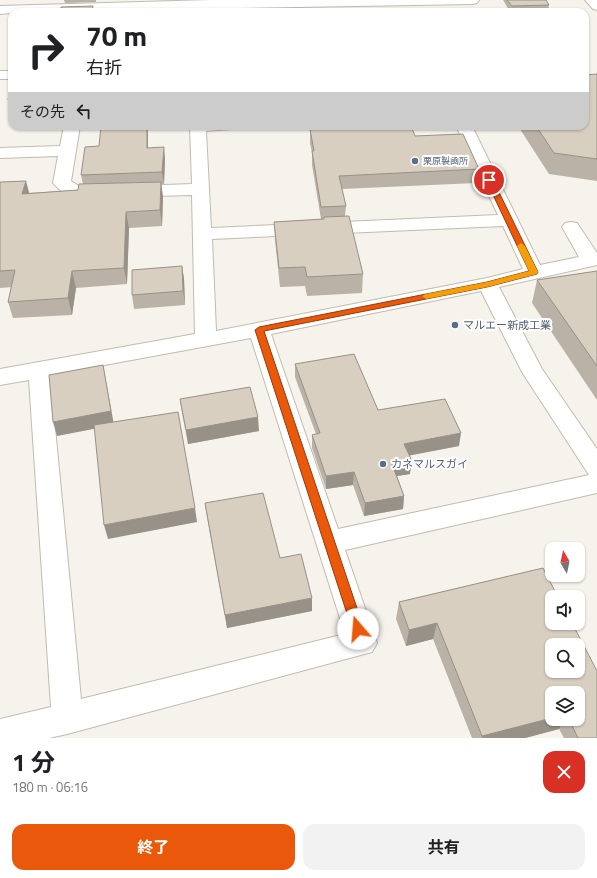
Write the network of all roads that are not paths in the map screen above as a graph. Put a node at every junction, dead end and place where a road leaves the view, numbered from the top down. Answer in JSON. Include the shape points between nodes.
{"nodes":[{"id":1,"x":473,"y":0,"type":"edge"},
{"id":2,"x":590,"y":0,"type":"edge"},
{"id":3,"x":400,"y":4,"type":"edge"},
{"id":4,"x":194,"y":5,"type":"edge"},
{"id":5,"x":597,"y":6,"type":"edge"},
{"id":6,"x":310,"y":7,"type":"edge"},
{"id":7,"x":78,"y":8,"type":"edge"},
{"id":8,"x":71,"y":130,"type":"edge"},
{"id":9,"x":198,"y":130,"type":"edge"},
{"id":10,"x":466,"y":130,"type":"edge"},
{"id":11,"x":67,"y":151,"type":"junction"},
{"id":12,"x":0,"y":153,"type":"edge"},
{"id":13,"x":201,"y":189,"type":"junction"},
{"id":14,"x":508,"y":220,"type":"junction"},
{"id":15,"x":571,"y":227,"type":"dead end"},
{"id":16,"x":202,"y":234,"type":"junction"},
{"id":17,"x":594,"y":259,"type":"edge"},
{"id":18,"x":534,"y":272,"type":"junction"},
{"id":19,"x":487,"y":284,"type":"junction"},
{"id":20,"x":259,"y":330,"type":"junction"},
{"id":21,"x":206,"y":340,"type":"junction"},
{"id":22,"x":39,"y":371,"type":"junction"},
{"id":23,"x":0,"y":377,"type":"edge"},
{"id":24,"x":597,"y":468,"type":"edge"},
{"id":25,"x":597,"y":483,"type":"edge"},
{"id":26,"x":329,"y":542,"type":"junction"},
{"id":27,"x":67,"y":719,"type":"junction"},
{"id":28,"x":0,"y":735,"type":"edge"}],
"edges":[{"from":1,"to":3,"type":"street"},
{"from":2,"to":5,"type":"street"},
{"from":3,"to":6,"type":"street"},
{"from":4,"to":6,"type":"street"},
{"from":4,"to":7,"type":"street"},
{"from":8,"to":11,"type":"street"},
{"from":9,"to":13,"type":"street"},
{"from":10,"to":14,"type":"street"},
{"from":11,"to":12,"type":"street"},
{"from":11,"to":13,"type":"street","via":[[62,183],[79,193]]},
{"from":13,"to":16,"type":"street"},
{"from":14,"to":16,"type":"street"},
{"from":14,"to":18,"type":"street"},
{"from":15,"to":17,"type":"street"},
{"from":16,"to":21,"type":"street"},
{"from":17,"to":18,"type":"street"},
{"from":18,"to":19,"type":"street"},
{"from":19,"to":20,"type":"street"},
{"from":19,"to":24,"type":"street","via":[[533,372]]},
{"from":20,"to":21,"type":"street"},
{"from":20,"to":26,"type":"street"},
{"from":21,"to":22,"type":"street"},
{"from":22,"to":23,"type":"street"},
{"from":22,"to":27,"type":"street"},
{"from":25,"to":26,"type":"street"},
{"from":26,"to":27,"type":"street","via":[[362,643]]},
{"from":27,"to":28,"type":"street"}]}
